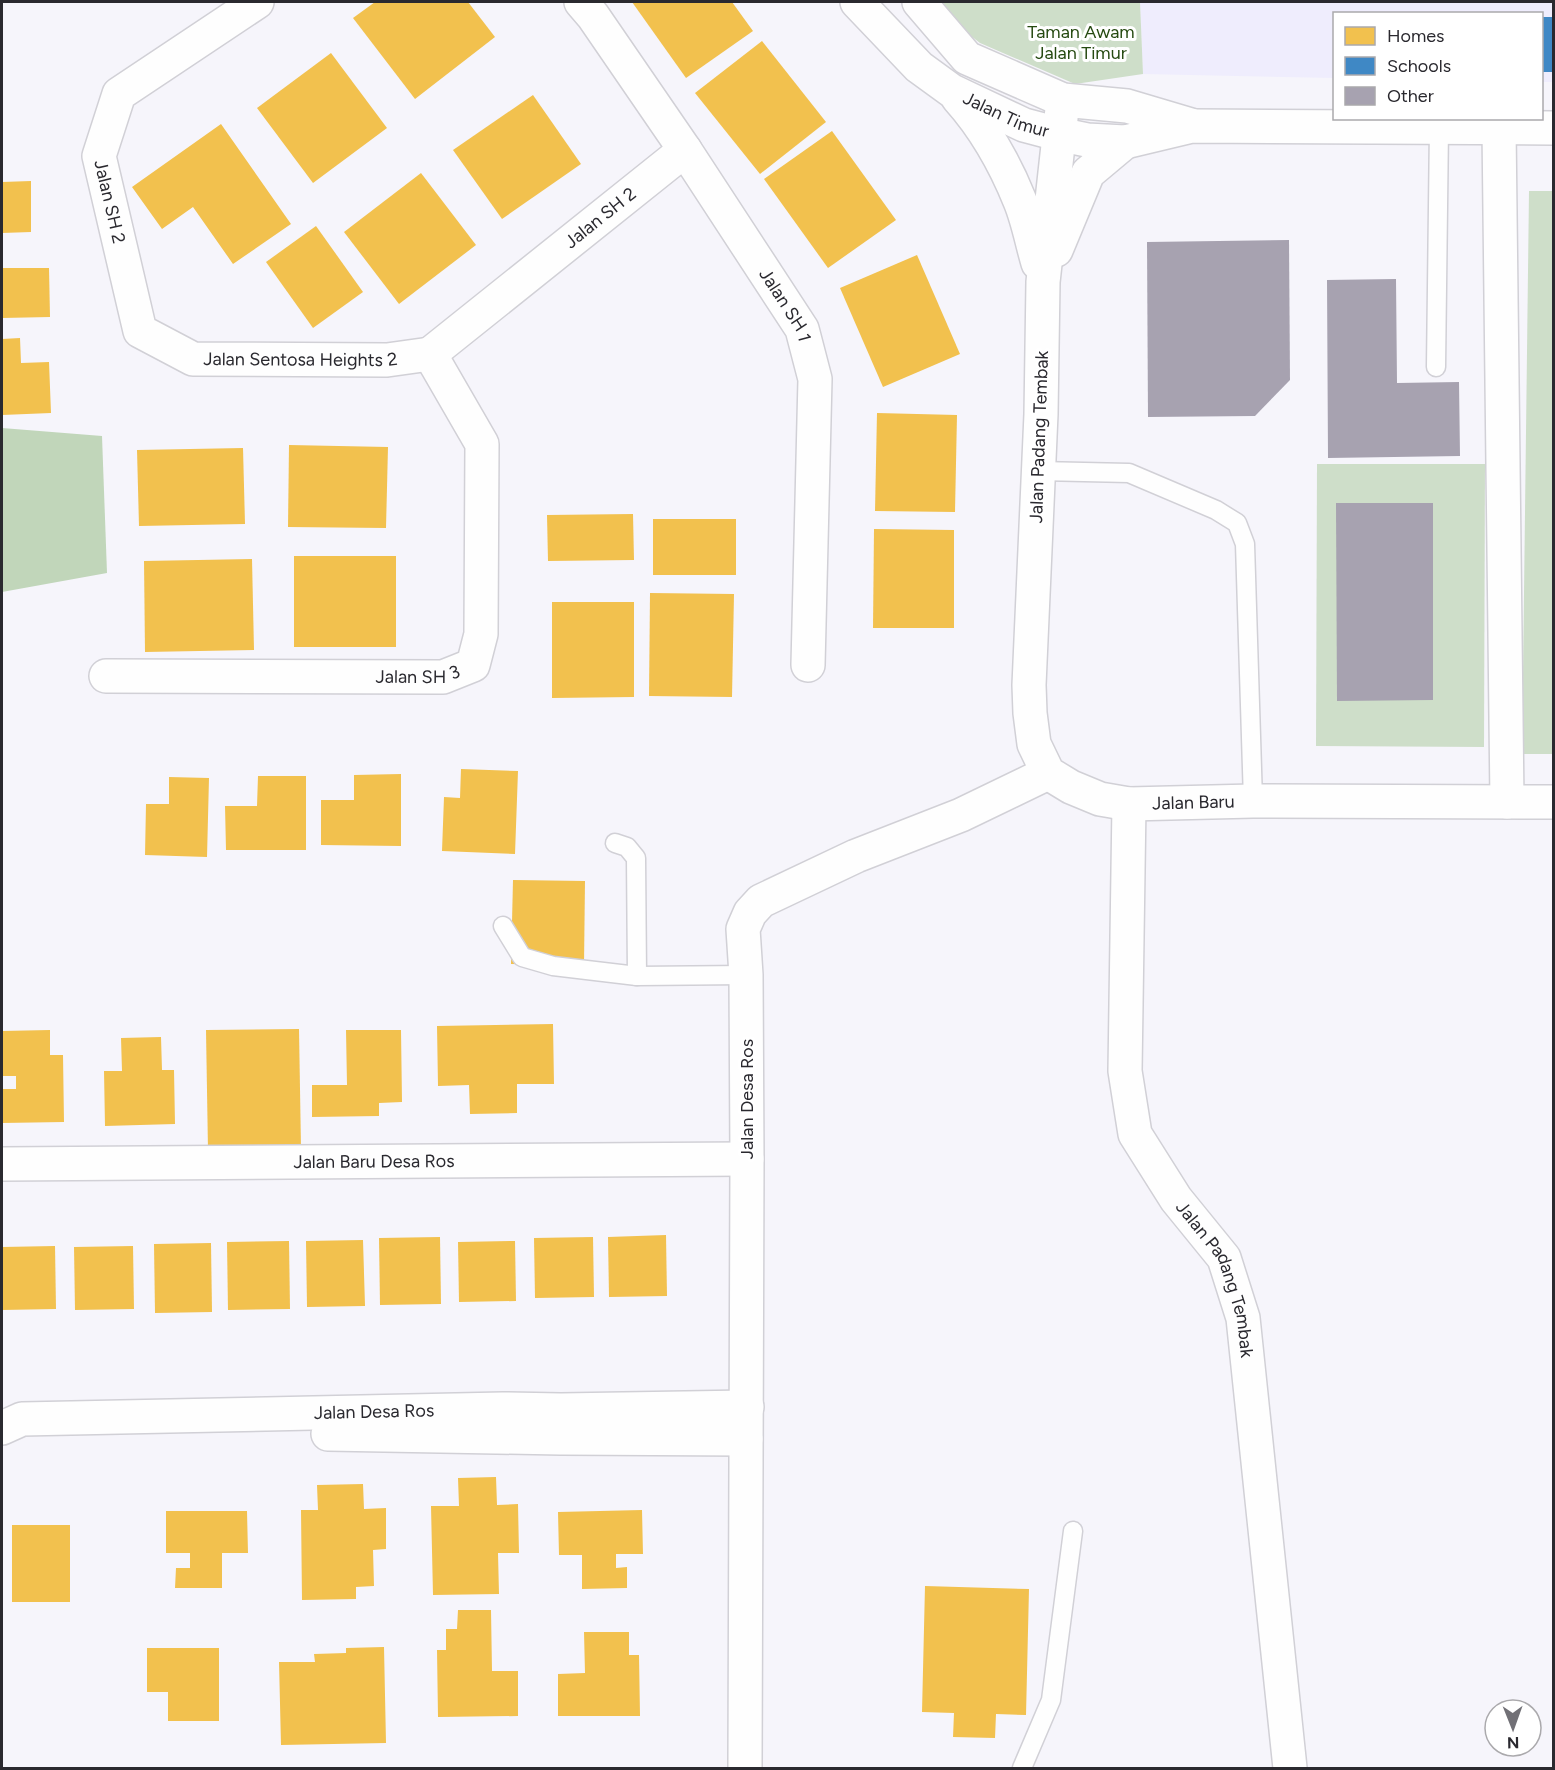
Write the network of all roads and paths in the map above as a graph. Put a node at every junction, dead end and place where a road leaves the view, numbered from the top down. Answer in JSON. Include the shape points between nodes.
{"nodes":[{"id":1,"x":257,"y":2,"type":"edge"},
{"id":2,"x":581,"y":2,"type":"edge"},
{"id":3,"x":857,"y":2,"type":"edge"},
{"id":4,"x":919,"y":2,"type":"edge"},
{"id":5,"x":952,"y":92,"type":"junction"},
{"id":6,"x":1063,"y":100,"type":"junction"},
{"id":7,"x":1192,"y":126,"type":"junction"},
{"id":8,"x":1439,"y":127,"type":"junction"},
{"id":9,"x":1499,"y":128,"type":"junction"},
{"id":10,"x":1554,"y":128,"type":"edge"},
{"id":11,"x":1058,"y":134,"type":"junction"},
{"id":12,"x":1125,"y":142,"type":"junction"},
{"id":13,"x":685,"y":150,"type":"junction"},
{"id":14,"x":1043,"y":282,"type":"junction"},
{"id":15,"x":140,"y":331,"type":"joint"},
{"id":16,"x":430,"y":354,"type":"junction"},
{"id":17,"x":1436,"y":367,"type":"dead end"},
{"id":18,"x":1039,"y":471,"type":"junction"},
{"id":19,"x":808,"y":664,"type":"dead end"},
{"id":20,"x":106,"y":676,"type":"dead end"},
{"id":21,"x":1048,"y":772,"type":"junction"},
{"id":22,"x":1253,"y":801,"type":"junction"},
{"id":23,"x":1507,"y":802,"type":"junction"},
{"id":24,"x":1554,"y":802,"type":"edge"},
{"id":25,"x":1129,"y":804,"type":"junction"},
{"id":26,"x":615,"y":843,"type":"dead end"},
{"id":27,"x":503,"y":926,"type":"dead end"},
{"id":28,"x":746,"y":975,"type":"junction"},
{"id":29,"x":637,"y":976,"type":"junction"},
{"id":30,"x":747,"y":1159,"type":"junction"},
{"id":31,"x":2,"y":1164,"type":"edge"},
{"id":32,"x":503,"y":1423,"type":"junction"},
{"id":33,"x":747,"y":1423,"type":"junction"},
{"id":34,"x":2,"y":1428,"type":"edge"},
{"id":35,"x":273,"y":1433,"type":"dead end"},
{"id":36,"x":1073,"y":1531,"type":"dead end"},
{"id":37,"x":745,"y":1768,"type":"edge"},
{"id":38,"x":1022,"y":1768,"type":"edge"},
{"id":39,"x":1290,"y":1768,"type":"edge"}],
"edges":[{"from":1,"to":15,"type":"street","name":"Jalan SH 2","via":[[119,94],[99,156]]},
{"from":2,"to":13,"type":"street","name":"Jalan SH 1"},
{"from":3,"to":5,"type":"street","name":"Jalan Timur","via":[[919,67]]},
{"from":4,"to":6,"type":"street","name":"Jalan Timur","via":[[967,58]]},
{"from":5,"to":11,"type":"street","name":"Jalan Timur","via":[[1024,125]]},
{"from":5,"to":14,"type":"street","via":[[994,148],[1021,202]]},
{"from":6,"to":7,"type":"street","name":"Jalan Timur","via":[[1127,106]]},
{"from":6,"to":11,"type":"street","name":"Jalan Padang Tembak"},
{"from":7,"to":8,"type":"street","name":"Jalan Timur"},
{"from":7,"to":12,"type":"street","name":"Jalan Timur"},
{"from":8,"to":9,"type":"street","name":"Jalan Timur"},
{"from":8,"to":17,"type":"lane"},
{"from":9,"to":10,"type":"street","name":"Jalan Timur"},
{"from":9,"to":23,"type":"street"},
{"from":11,"to":12,"type":"street","name":"Jalan Timur"},
{"from":11,"to":14,"type":"street","name":"Jalan Padang Tembak"},
{"from":12,"to":14,"type":"street","via":[[1088,173]]},
{"from":13,"to":16,"type":"street","name":"Jalan SH 2"},
{"from":13,"to":19,"type":"street","name":"Jalan SH 1","via":[[802,329],[814,379]]},
{"from":14,"to":18,"type":"street","name":"Jalan Padang Tembak"},
{"from":15,"to":16,"type":"street","name":"Jalan Sentosa Heights 2","via":[[193,359],[387,360]]},
{"from":16,"to":20,"type":"street","name":"Jalan SH 3","via":[[482,444],[481,634],[473,665],[443,677]]},
{"from":18,"to":21,"type":"street","name":"Jalan Padang Tembak","via":[[1029,685],[1034,744]]},
{"from":18,"to":22,"type":"lane","via":[[1130,473],[1237,523],[1245,544]]},
{"from":21,"to":25,"type":"street","name":"Jalan Baru","via":[[1100,799]]},
{"from":21,"to":28,"type":"street","name":"Jalan Desa Ros","via":[[961,815],[856,856],[761,902],[750,913],[743,929]]},
{"from":22,"to":23,"type":"street","name":"Jalan Baru"},
{"from":22,"to":25,"type":"street","name":"Jalan Baru"},
{"from":23,"to":24,"type":"street","name":"Jalan Baru"},
{"from":25,"to":39,"type":"street","name":"Jalan Padang Tembak","via":[[1125,1071],[1135,1134],[1176,1199],[1224,1258],[1243,1318]]},
{"from":26,"to":29,"type":"lane","via":[[627,847],[636,858]]},
{"from":27,"to":29,"type":"lane","via":[[522,957],[553,966]]},
{"from":28,"to":29,"type":"lane"},
{"from":28,"to":30,"type":"street","name":"Jalan Desa Ros"},
{"from":30,"to":31,"type":"street","name":"Jalan Baru Desa Ros"},
{"from":30,"to":33,"type":"street","name":"Jalan Desa Ros"},
{"from":32,"to":33,"type":"street","name":"Jalan Desa Ros"},
{"from":32,"to":34,"type":"street","name":"Jalan Desa Ros","via":[[22,1419]]},
{"from":32,"to":35,"type":"street","name":"Jalan Desa Ros"},
{"from":33,"to":37,"type":"street","name":"Jalan Desa Ros"},
{"from":36,"to":38,"type":"lane","via":[[1052,1700]]}]}
